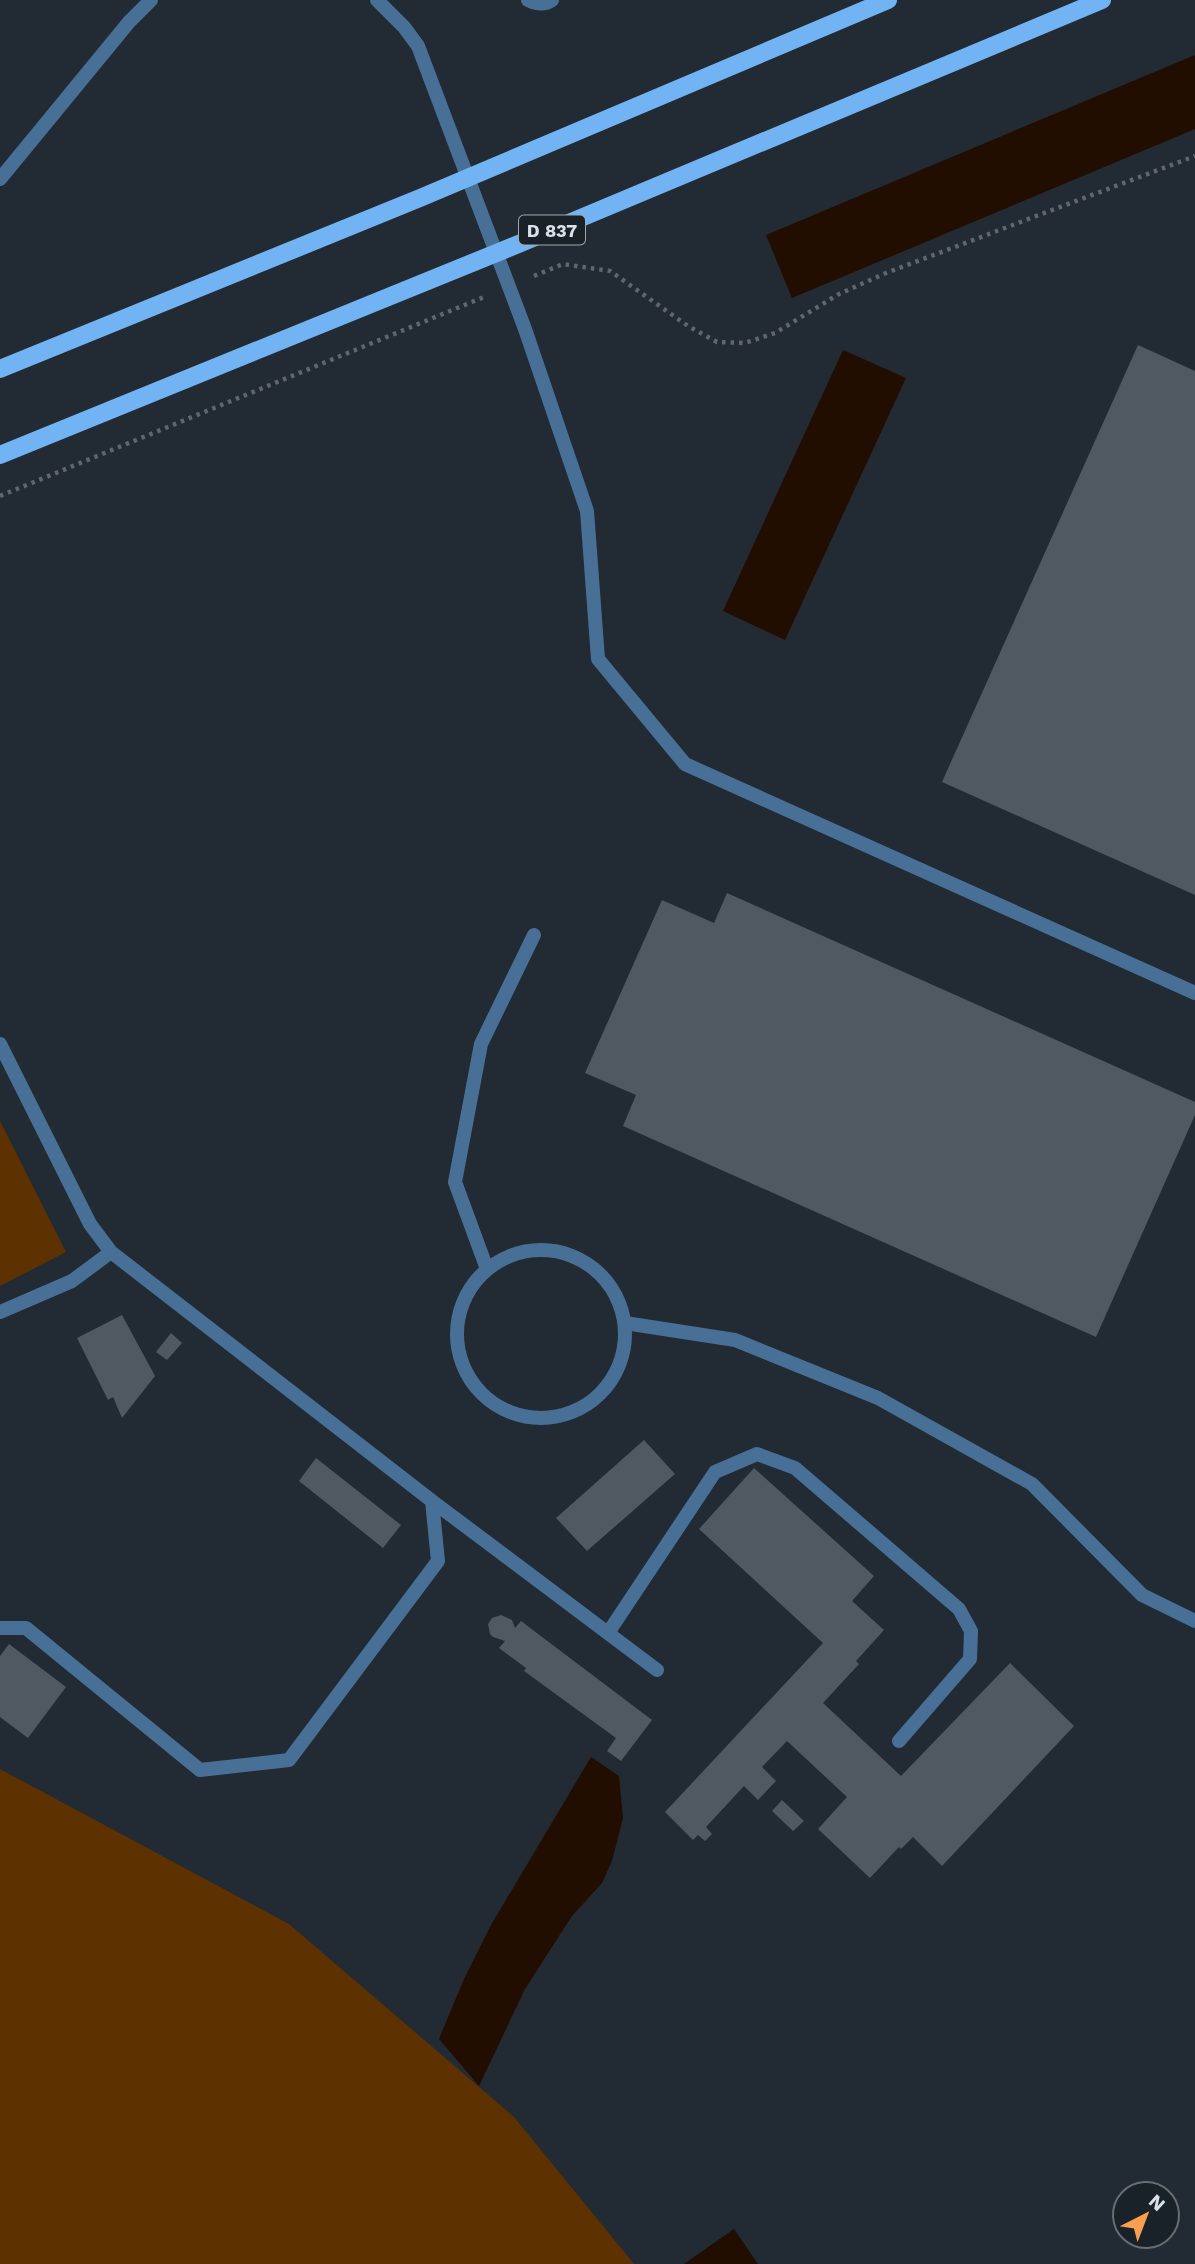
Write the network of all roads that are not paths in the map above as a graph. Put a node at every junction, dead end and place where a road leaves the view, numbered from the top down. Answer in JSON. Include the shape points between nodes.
{"nodes":[{"id":1,"x":151,"y":0,"type":"edge"},
{"id":2,"x":377,"y":0,"type":"edge"},
{"id":3,"x":528,"y":0,"type":"edge"},
{"id":4,"x":552,"y":0,"type":"edge"},
{"id":5,"x":888,"y":0,"type":"edge"},
{"id":6,"x":1102,"y":0,"type":"edge"},
{"id":7,"x":0,"y":179,"type":"edge"},
{"id":8,"x":0,"y":369,"type":"edge"},
{"id":9,"x":0,"y":455,"type":"edge"},
{"id":10,"x":534,"y":935,"type":"dead end"},
{"id":11,"x":1195,"y":993,"type":"edge"},
{"id":12,"x":0,"y":1044,"type":"edge"},
{"id":13,"x":111,"y":1252,"type":"junction"},
{"id":14,"x":486,"y":1269,"type":"junction"},
{"id":15,"x":0,"y":1312,"type":"edge"},
{"id":16,"x":625,"y":1323,"type":"junction"},
{"id":17,"x":432,"y":1501,"type":"junction"},
{"id":18,"x":1195,"y":1621,"type":"edge"},
{"id":19,"x":0,"y":1628,"type":"edge"},
{"id":20,"x":608,"y":1633,"type":"junction"},
{"id":21,"x":657,"y":1670,"type":"dead end"},
{"id":22,"x":899,"y":1741,"type":"dead end"}],
"edges":[{"from":1,"to":7,"type":"lane"},
{"from":2,"to":11,"type":"lane","via":[[418,46],[525,329],[587,510],[598,659],[685,764]]},
{"from":3,"to":4,"type":"lane"},
{"from":5,"to":8,"type":"main road","via":[[421,198]]},
{"from":6,"to":9,"type":"main road","number":"D 837"},
{"from":10,"to":14,"type":"lane","via":[[481,1044],[455,1182]]},
{"from":12,"to":13,"type":"lane","via":[[90,1224]]},
{"from":13,"to":15,"type":"lane","via":[[72,1281]]},
{"from":13,"to":17,"type":"lane"},
{"from":14,"to":16,"type":"lane","via":[[534,1249],[560,1251],[584,1261],[603,1277],[618,1298]]},
{"from":14,"to":16,"type":"lane","via":[[464,1300],[457,1348],[467,1375],[486,1398],[510,1413],[539,1419],[568,1415],[594,1401],[613,1379],[624,1352]]},
{"from":16,"to":18,"type":"lane","via":[[735,1340],[877,1398],[1032,1484],[1142,1595]]},
{"from":17,"to":19,"type":"lane","via":[[438,1561],[289,1760],[200,1770],[26,1628]]},
{"from":17,"to":20,"type":"lane"},
{"from":20,"to":21,"type":"lane"},
{"from":20,"to":22,"type":"lane","via":[[715,1472],[757,1454],[795,1468],[959,1609],[971,1631],[970,1659]]}]}
